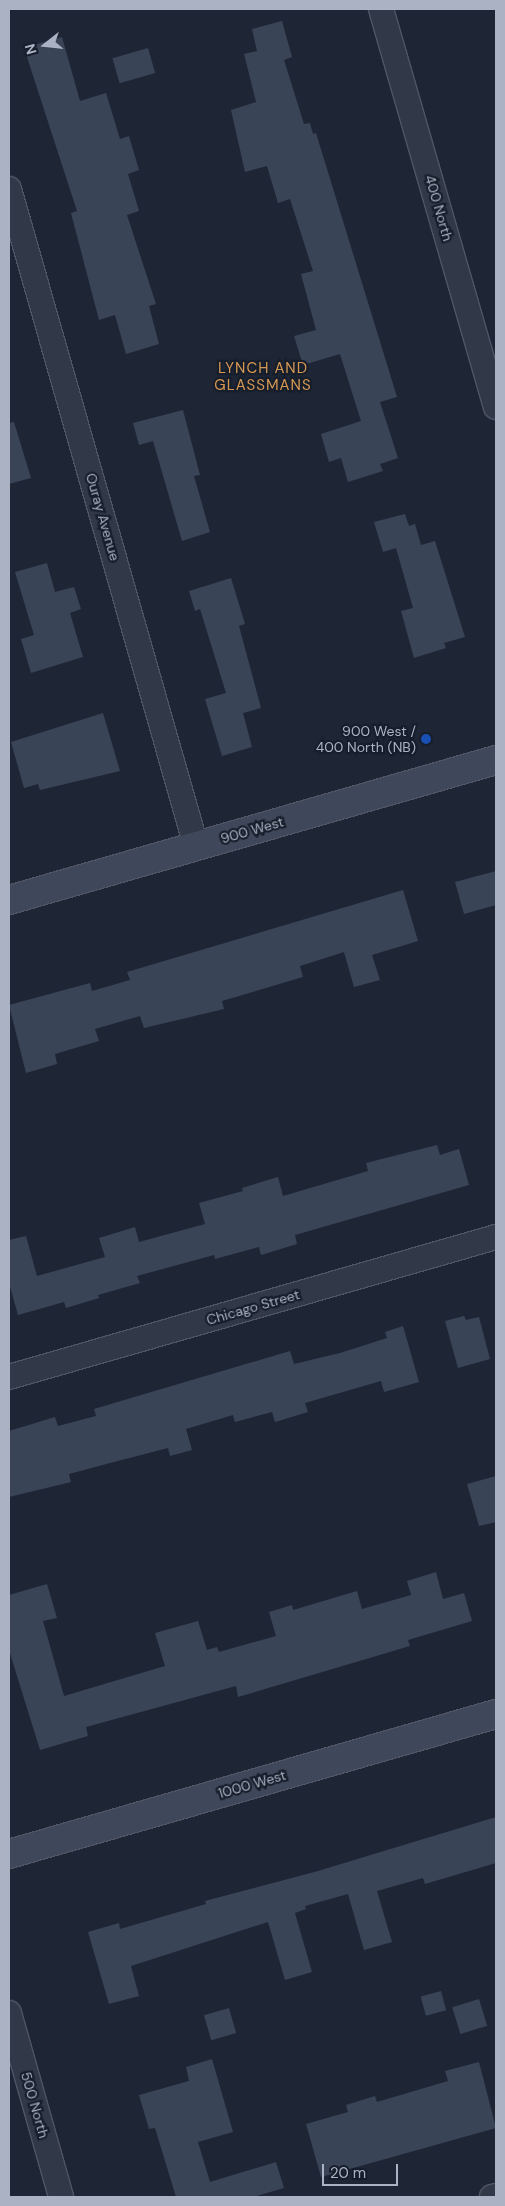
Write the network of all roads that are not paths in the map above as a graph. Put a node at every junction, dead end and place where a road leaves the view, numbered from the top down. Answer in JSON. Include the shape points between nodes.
{"nodes":[{"id":1,"x":381,"y":9,"type":"edge"},
{"id":2,"x":9,"y":189,"type":"edge"},
{"id":3,"x":496,"y":407,"type":"edge"},
{"id":4,"x":496,"y":760,"type":"edge"},
{"id":5,"x":196,"y":846,"type":"junction"},
{"id":6,"x":9,"y":900,"type":"edge"},
{"id":7,"x":496,"y":1237,"type":"edge"},
{"id":8,"x":9,"y":1377,"type":"edge"},
{"id":9,"x":496,"y":1714,"type":"edge"},
{"id":10,"x":9,"y":1854,"type":"edge"},
{"id":11,"x":9,"y":2013,"type":"edge"},
{"id":12,"x":496,"y":2196,"type":"edge"},
{"id":13,"x":61,"y":2197,"type":"edge"},
{"id":14,"x":492,"y":2197,"type":"edge"}],
"edges":[{"from":1,"to":3,"type":"street","name":"400 North"},
{"from":2,"to":5,"type":"street","name":"Ouray Avenue"},
{"from":4,"to":5,"type":"main road","name":"900 West"},
{"from":5,"to":6,"type":"main road","name":"900 West"},
{"from":7,"to":8,"type":"street","name":"Chicago Street"},
{"from":9,"to":10,"type":"main road","name":"1000 West"},
{"from":11,"to":13,"type":"street","name":"500 North"},
{"from":12,"to":14,"type":"street"}]}
